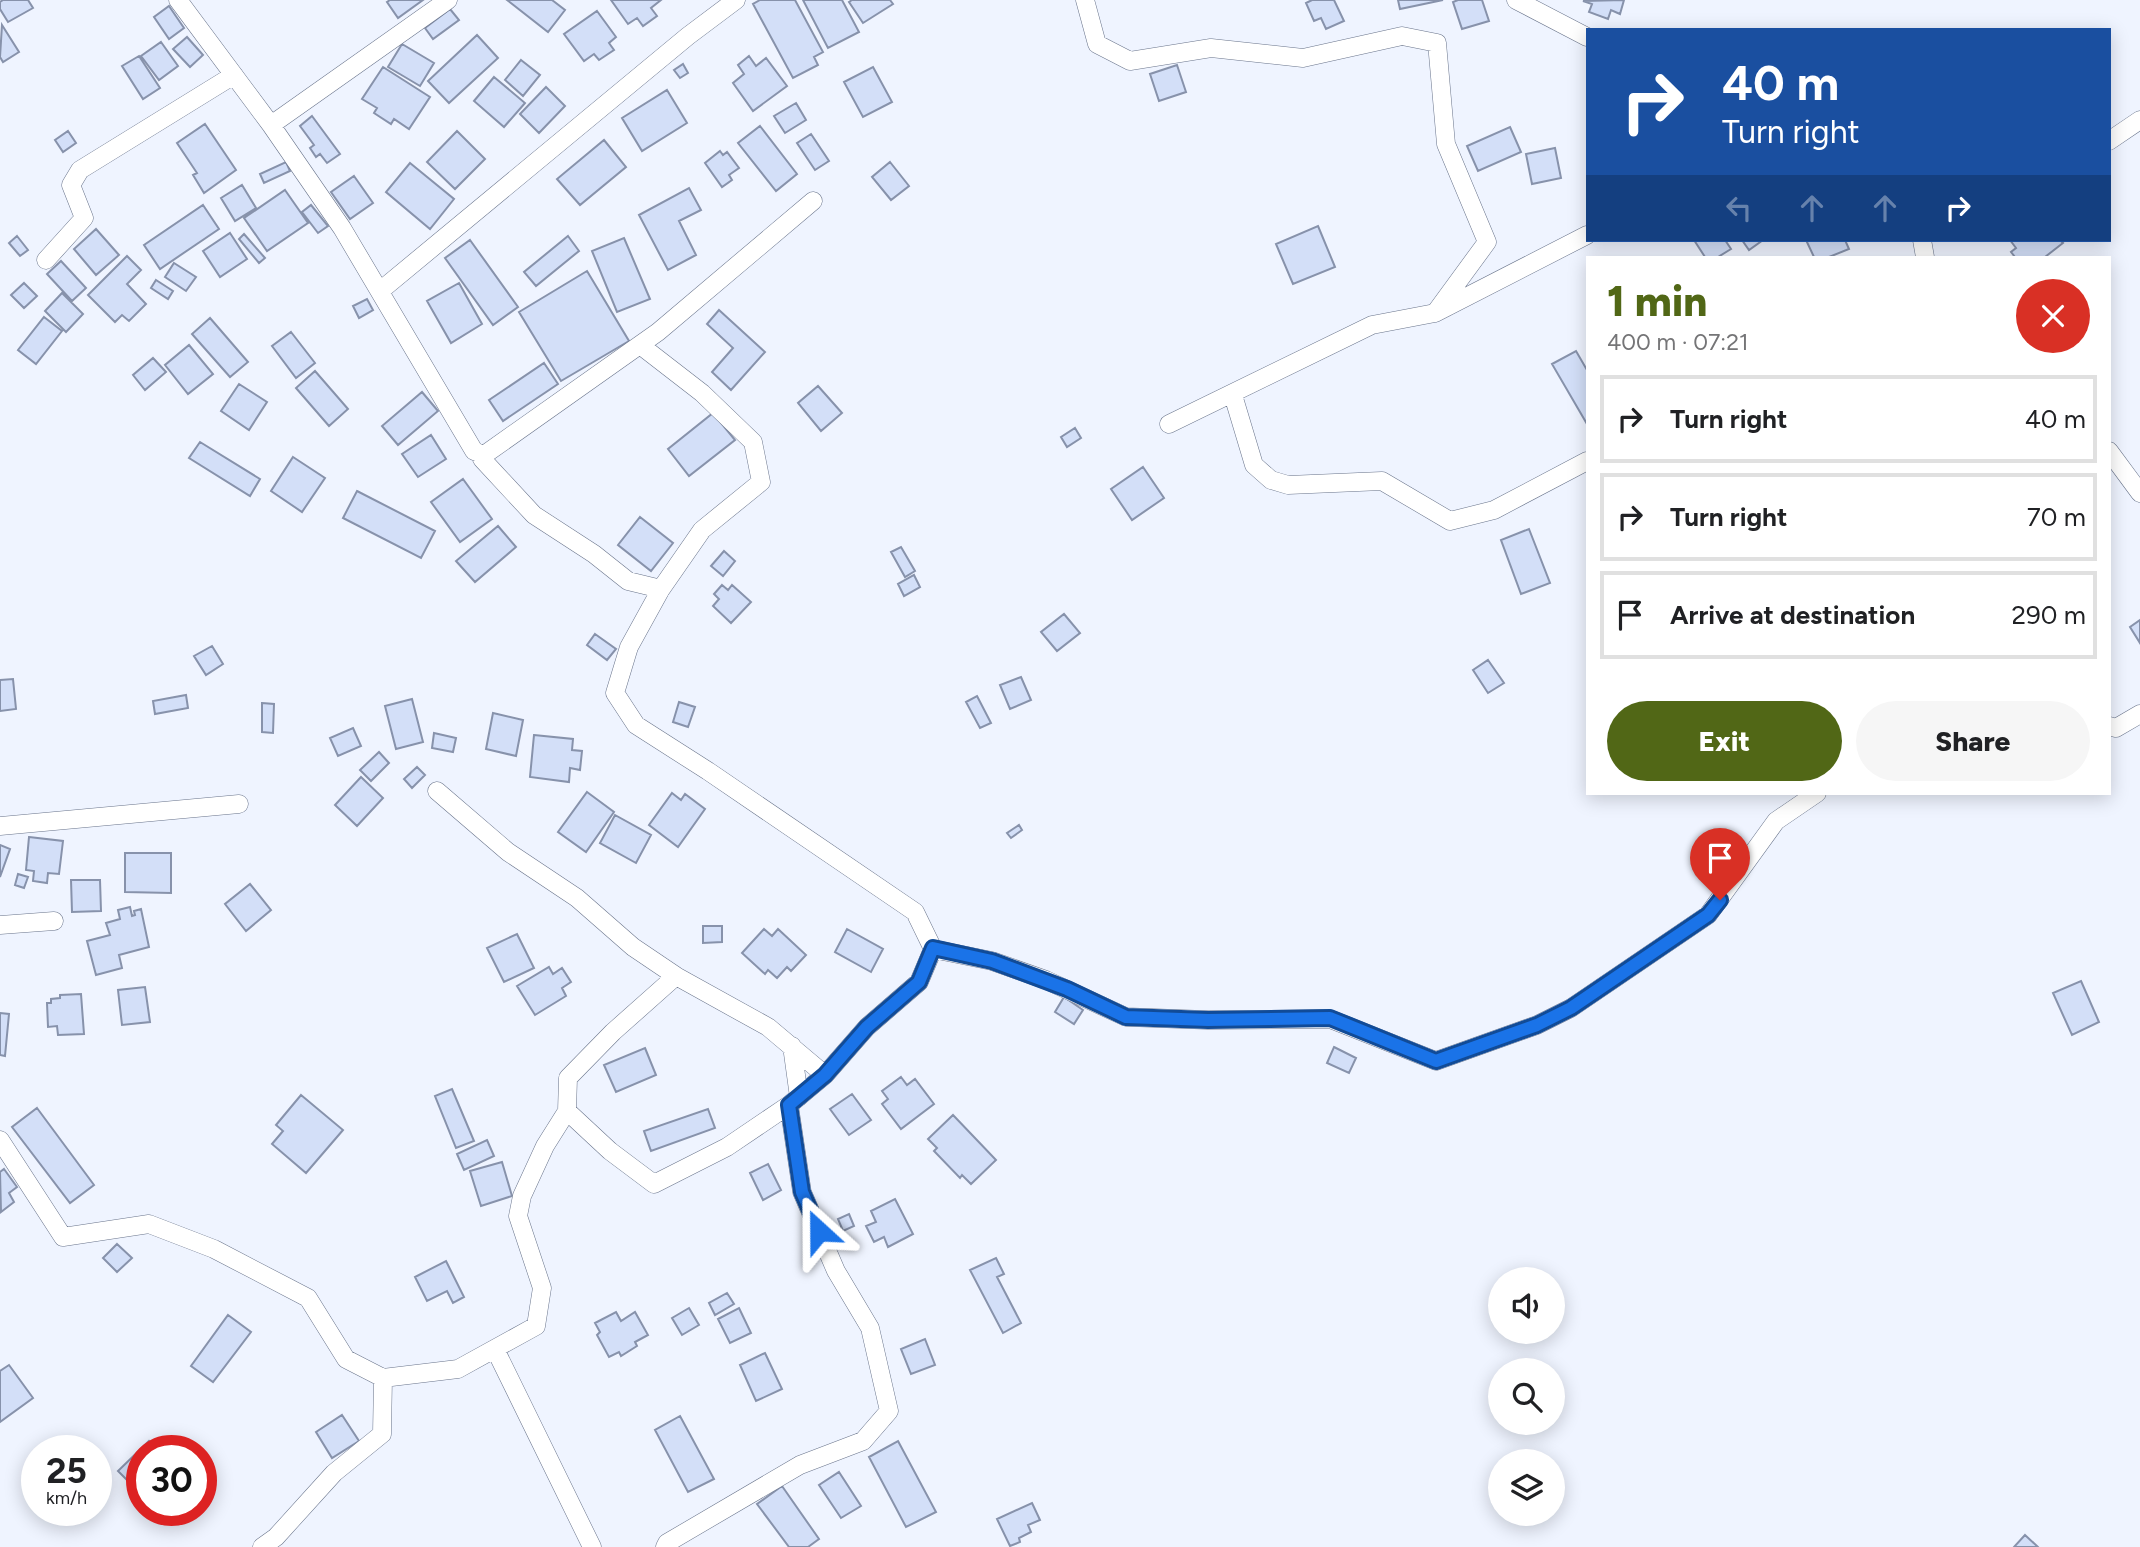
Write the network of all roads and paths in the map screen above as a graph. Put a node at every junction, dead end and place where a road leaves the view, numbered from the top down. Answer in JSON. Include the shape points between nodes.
{"nodes":[{"id":1,"x":178,"y":0,"type":"edge"},
{"id":2,"x":448,"y":0,"type":"edge"},
{"id":3,"x":736,"y":0,"type":"edge"},
{"id":4,"x":1085,"y":0,"type":"edge"},
{"id":5,"x":1516,"y":0,"type":"edge"},
{"id":6,"x":1586,"y":36,"type":"edge"},
{"id":7,"x":234,"y":75,"type":"junction"},
{"id":8,"x":2140,"y":120,"type":"edge"},
{"id":9,"x":271,"y":125,"type":"junction"},
{"id":10,"x":2111,"y":140,"type":"edge"},
{"id":11,"x":813,"y":201,"type":"dead end"},
{"id":12,"x":1586,"y":236,"type":"edge"},
{"id":13,"x":46,"y":260,"type":"dead end"},
{"id":14,"x":380,"y":291,"type":"junction"},
{"id":15,"x":1434,"y":313,"type":"junction"},
{"id":16,"x":640,"y":345,"type":"junction"},
{"id":17,"x":1233,"y":394,"type":"junction"},
{"id":18,"x":1170,"y":424,"type":"dead end"},
{"id":19,"x":2111,"y":454,"type":"edge"},
{"id":20,"x":484,"y":455,"type":"junction"},
{"id":21,"x":1586,"y":462,"type":"edge"},
{"id":22,"x":2140,"y":493,"type":"edge"},
{"id":23,"x":661,"y":589,"type":"junction"},
{"id":24,"x":2140,"y":714,"type":"edge"},
{"id":25,"x":2111,"y":727,"type":"edge"},
{"id":26,"x":437,"y":791,"type":"dead end"},
{"id":27,"x":1814,"y":795,"type":"edge"},
{"id":28,"x":239,"y":804,"type":"dead end"},
{"id":29,"x":0,"y":827,"type":"edge"},
{"id":30,"x":54,"y":921,"type":"dead end"},
{"id":31,"x":0,"y":925,"type":"edge"},
{"id":32,"x":933,"y":948,"type":"junction"},
{"id":33,"x":676,"y":976,"type":"junction"},
{"id":34,"x":792,"y":1046,"type":"junction"},
{"id":35,"x":825,"y":1075,"type":"junction"},
{"id":36,"x":794,"y":1101,"type":"junction"},
{"id":37,"x":567,"y":1111,"type":"junction"},
{"id":38,"x":0,"y":1140,"type":"edge"},
{"id":39,"x":495,"y":1349,"type":"junction"},
{"id":40,"x":383,"y":1378,"type":"junction"},
{"id":41,"x":262,"y":1547,"type":"edge"},
{"id":42,"x":592,"y":1547,"type":"edge"},
{"id":43,"x":664,"y":1547,"type":"edge"}],
"edges":[{"from":1,"to":7,"type":"street"},
{"from":2,"to":9,"type":"street"},
{"from":3,"to":14,"type":"street"},
{"from":4,"to":15,"type":"street","via":[[1097,44],[1130,61],[1211,48],[1303,58],[1402,36],[1437,43],[1446,144],[1487,242]]},
{"from":5,"to":6,"type":"street"},
{"from":7,"to":9,"type":"street"},
{"from":7,"to":13,"type":"street","via":[[80,170],[71,186],[84,218]]},
{"from":8,"to":10,"type":"street"},
{"from":9,"to":14,"type":"street"},
{"from":11,"to":16,"type":"street"},
{"from":12,"to":15,"type":"street"},
{"from":14,"to":20,"type":"street","via":[[474,451]]},
{"from":15,"to":17,"type":"street","via":[[1372,325]]},
{"from":16,"to":20,"type":"street"},
{"from":16,"to":23,"type":"street","via":[[702,393],[753,442],[761,482],[702,530]]},
{"from":17,"to":18,"type":"street"},
{"from":17,"to":21,"type":"street","via":[[1254,465],[1271,480],[1289,485],[1382,481],[1450,521],[1494,510]]},
{"from":19,"to":22,"type":"street"},
{"from":20,"to":23,"type":"street","via":[[482,459],[534,515],[628,581]]},
{"from":23,"to":32,"type":"street","via":[[629,648],[615,693],[636,725],[915,912]]},
{"from":24,"to":25,"type":"street"},
{"from":26,"to":33,"type":"street","via":[[508,852],[577,898],[633,947]]},
{"from":27,"to":32,"type":"street","via":[[1776,821],[1708,915],[1571,1008],[1436,1061],[1330,1018],[1126,1017],[992,961]]},
{"from":28,"to":29,"type":"street"},
{"from":30,"to":31,"type":"street"},
{"from":32,"to":35,"type":"street","via":[[919,982],[867,1027]]},
{"from":33,"to":34,"type":"street","via":[[768,1027]]},
{"from":33,"to":37,"type":"street","via":[[568,1078]]},
{"from":34,"to":35,"type":"street"},
{"from":34,"to":36,"type":"street"},
{"from":35,"to":36,"type":"street"},
{"from":36,"to":37,"type":"street","via":[[727,1147],[654,1184]]},
{"from":36,"to":43,"type":"street","via":[[802,1192],[836,1271],[870,1328],[889,1411],[863,1441],[800,1465]]},
{"from":37,"to":39,"type":"street","via":[[545,1146],[518,1216],[542,1288],[536,1326]]},
{"from":38,"to":40,"type":"street","via":[[63,1237],[149,1224],[214,1249],[308,1298],[346,1359]]},
{"from":39,"to":40,"type":"street","via":[[458,1369]]},
{"from":39,"to":42,"type":"street"},
{"from":40,"to":41,"type":"street","via":[[382,1434],[334,1473]]}]}
